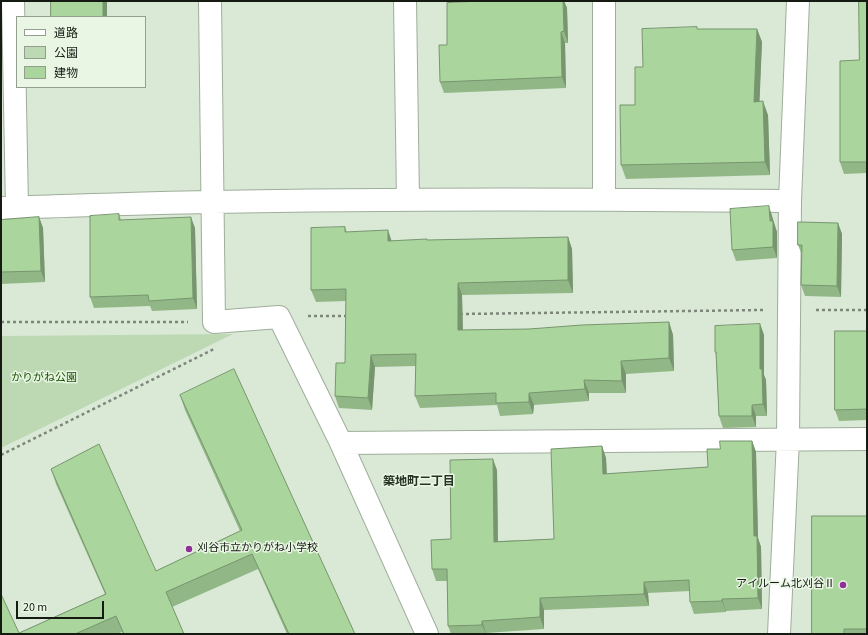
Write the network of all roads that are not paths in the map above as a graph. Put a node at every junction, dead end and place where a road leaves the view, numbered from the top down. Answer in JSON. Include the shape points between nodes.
{"nodes":[{"id":1,"x":14,"y":1,"type":"edge"},
{"id":2,"x":210,"y":1,"type":"edge"},
{"id":3,"x":405,"y":1,"type":"edge"},
{"id":4,"x":604,"y":1,"type":"edge"},
{"id":5,"x":798,"y":1,"type":"edge"},
{"id":6,"x":604,"y":199,"type":"junction"},
{"id":7,"x":408,"y":200,"type":"junction"},
{"id":8,"x":790,"y":201,"type":"junction"},
{"id":9,"x":212,"y":202,"type":"junction"},
{"id":10,"x":9,"y":208,"type":"edge"},
{"id":11,"x":788,"y":439,"type":"junction"},
{"id":12,"x":867,"y":439,"type":"edge"},
{"id":13,"x":340,"y":443,"type":"junction"},
{"id":14,"x":427,"y":634,"type":"edge"},
{"id":15,"x":779,"y":634,"type":"edge"}],
"edges":[{"from":1,"to":10,"type":"street"},
{"from":2,"to":9,"type":"street"},
{"from":3,"to":7,"type":"street"},
{"from":4,"to":6,"type":"street"},
{"from":5,"to":8,"type":"street"},
{"from":6,"to":7,"type":"street"},
{"from":6,"to":8,"type":"street"},
{"from":7,"to":9,"type":"street"},
{"from":8,"to":11,"type":"street"},
{"from":9,"to":10,"type":"street"},
{"from":9,"to":13,"type":"street","via":[[214,322],[279,317]]},
{"from":11,"to":12,"type":"street"},
{"from":11,"to":13,"type":"street"},
{"from":11,"to":15,"type":"street"},
{"from":13,"to":14,"type":"street"}]}
